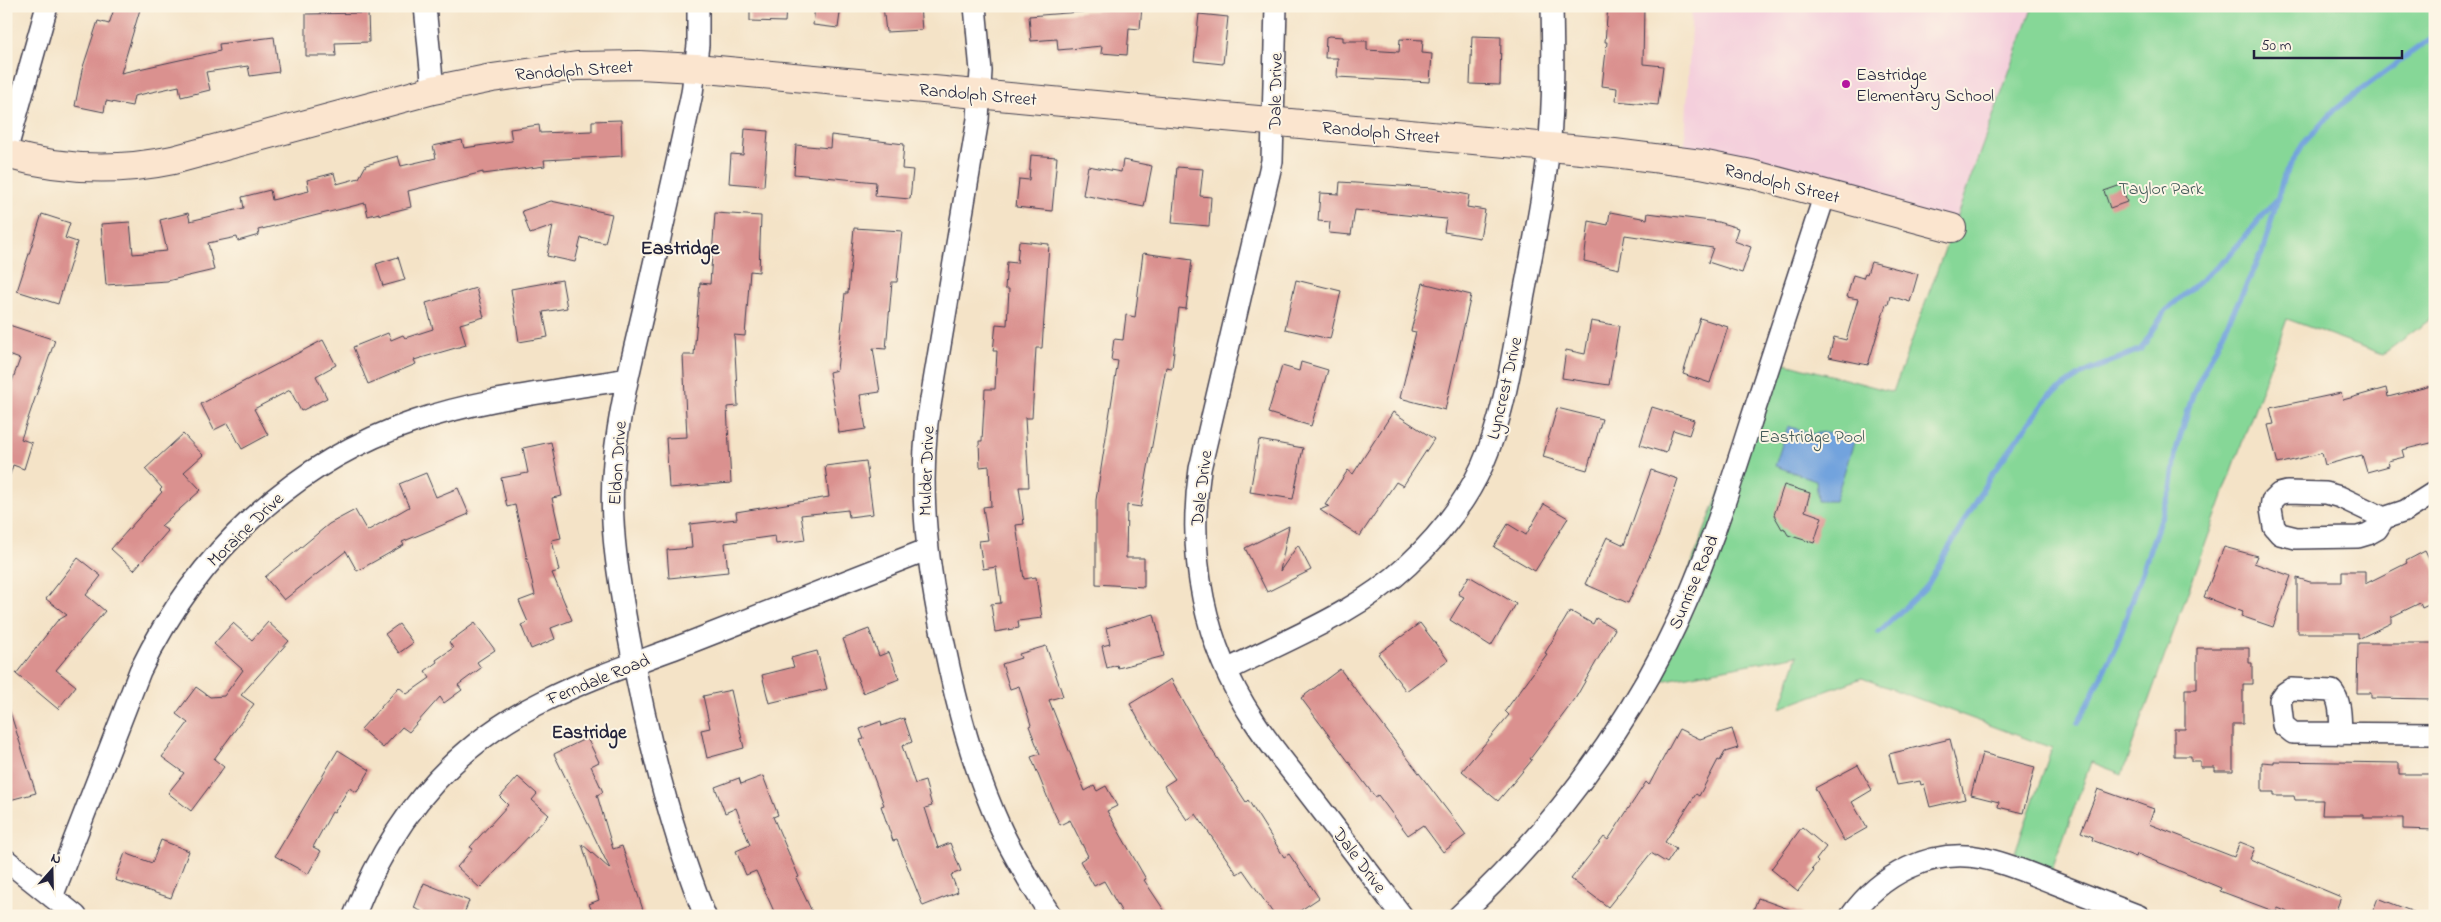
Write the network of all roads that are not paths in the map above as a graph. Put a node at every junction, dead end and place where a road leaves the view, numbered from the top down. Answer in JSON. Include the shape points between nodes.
{"nodes":[{"id":1,"x":47,"y":6,"type":"edge"},
{"id":2,"x":425,"y":6,"type":"edge"},
{"id":3,"x":698,"y":6,"type":"edge"},
{"id":4,"x":975,"y":6,"type":"edge"},
{"id":5,"x":1276,"y":6,"type":"edge"},
{"id":6,"x":1552,"y":6,"type":"edge"},
{"id":7,"x":696,"y":68,"type":"junction"},
{"id":8,"x":433,"y":90,"type":"junction"},
{"id":9,"x":980,"y":95,"type":"junction"},
{"id":10,"x":1274,"y":122,"type":"junction"},
{"id":11,"x":1549,"y":146,"type":"junction"},
{"id":12,"x":6,"y":153,"type":"edge"},
{"id":13,"x":1825,"y":194,"type":"junction"},
{"id":14,"x":1952,"y":228,"type":"dead end"},
{"id":15,"x":627,"y":379,"type":"junction"},
{"id":16,"x":2435,"y":492,"type":"edge"},
{"id":17,"x":2384,"y":518,"type":"junction"},
{"id":18,"x":926,"y":550,"type":"junction"},
{"id":19,"x":634,"y":664,"type":"junction"},
{"id":20,"x":1227,"y":670,"type":"junction"},
{"id":21,"x":2341,"y":734,"type":"dead end"},
{"id":22,"x":2435,"y":734,"type":"edge"},
{"id":23,"x":6,"y":860,"type":"edge"},
{"id":24,"x":52,"y":897,"type":"junction"},
{"id":25,"x":2137,"y":915,"type":"edge"},
{"id":26,"x":76,"y":916,"type":"edge"},
{"id":27,"x":354,"y":916,"type":"edge"},
{"id":28,"x":705,"y":916,"type":"edge"},
{"id":29,"x":1051,"y":916,"type":"edge"},
{"id":30,"x":1402,"y":916,"type":"edge"},
{"id":31,"x":1459,"y":916,"type":"edge"},
{"id":32,"x":1851,"y":916,"type":"edge"}],
"edges":[{"from":1,"to":12,"type":"street"},
{"from":2,"to":8,"type":"street"},
{"from":3,"to":7,"type":"street","name":"Eldon Drive"},
{"from":4,"to":9,"type":"street","name":"Mulder Drive"},
{"from":5,"to":10,"type":"street","name":"Dale Drive"},
{"from":6,"to":11,"type":"street","name":"Lyncrest Drive"},
{"from":7,"to":8,"type":"street","name":"Randolph Street","via":[[577,66],[501,76]]},
{"from":7,"to":9,"type":"street","name":"Randolph Street"},
{"from":7,"to":15,"type":"street","name":"Eldon Drive"},
{"from":8,"to":12,"type":"street","name":"Randolph Street","via":[[173,160],[130,167],[74,168]]},
{"from":9,"to":10,"type":"street","name":"Randolph Street"},
{"from":9,"to":18,"type":"street","name":"Mulder Drive","via":[[927,423],[923,496]]},
{"from":10,"to":11,"type":"street","name":"Randolph Street"},
{"from":10,"to":20,"type":"street","name":"Dale Drive","via":[[1271,169],[1200,469],[1196,504],[1196,550],[1201,591],[1210,628]]},
{"from":11,"to":13,"type":"street","name":"Randolph Street","via":[[1701,164]]},
{"from":11,"to":20,"type":"street","name":"Lyncrest Drive","via":[[1500,417],[1481,468],[1463,500],[1422,551],[1373,593]]},
{"from":13,"to":14,"type":"street","name":"Randolph Street"},
{"from":13,"to":31,"type":"street","name":"Sunrise Road","via":[[1712,539],[1667,643],[1628,712],[1573,794],[1520,856]]},
{"from":15,"to":19,"type":"street","name":"Eldon Drive","via":[[614,464],[613,522],[618,576]]},
{"from":15,"to":24,"type":"street","name":"Moraine Drive","via":[[461,408],[402,426],[328,461],[252,517],[203,569],[152,646]]},
{"from":16,"to":17,"type":"street","via":[[2405,511]]},
{"from":17,"to":17,"type":"street","via":[[2377,529],[2358,537],[2296,538],[2280,534],[2274,527],[2271,510],[2272,501],[2279,494],[2326,493]]},
{"from":18,"to":19,"type":"street","name":"Ferndale Road"},
{"from":18,"to":29,"type":"street","name":"Mulder Drive","via":[[959,714],[978,772],[1013,853]]},
{"from":19,"to":27,"type":"street","name":"Ferndale Road","via":[[544,700],[477,742],[445,770],[395,832]]},
{"from":19,"to":28,"type":"street","name":"Eldon Drive","via":[[661,783]]},
{"from":20,"to":30,"type":"street","name":"Dale Drive","via":[[1253,720]]},
{"from":21,"to":22,"type":"street"},
{"from":23,"to":24,"type":"street"},
{"from":24,"to":26,"type":"street"},
{"from":25,"to":32,"type":"street","via":[[1997,862],[1964,856],[1905,869],[1884,881]]}]}
